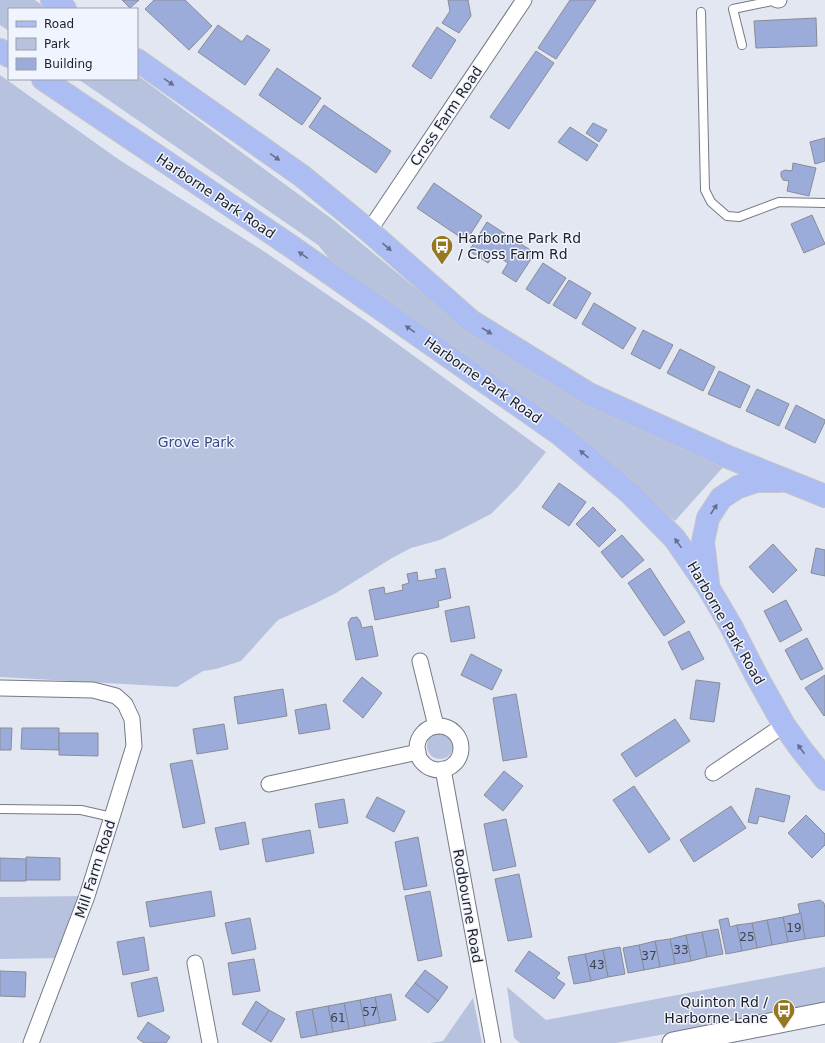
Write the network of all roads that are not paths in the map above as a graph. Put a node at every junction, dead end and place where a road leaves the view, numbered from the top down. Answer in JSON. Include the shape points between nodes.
{"nodes":[{"id":1,"x":52,"y":0,"type":"edge"},
{"id":2,"x":524,"y":0,"type":"edge"},
{"id":3,"x":778,"y":0,"type":"edge"},
{"id":4,"x":64,"y":8,"type":"edge"},
{"id":5,"x":701,"y":12,"type":"dead end"},
{"id":6,"x":742,"y":45,"type":"dead end"},
{"id":7,"x":138,"y":61,"type":"edge"},
{"id":8,"x":43,"y":80,"type":"edge"},
{"id":9,"x":825,"y":203,"type":"edge"},
{"id":10,"x":369,"y":231,"type":"junction"},
{"id":11,"x":788,"y":481,"type":"junction"},
{"id":12,"x":825,"y":496,"type":"edge"},
{"id":13,"x":708,"y":587,"type":"junction"},
{"id":14,"x":420,"y":661,"type":"dead end"},
{"id":15,"x":0,"y":688,"type":"edge"},
{"id":16,"x":784,"y":725,"type":"junction"},
{"id":17,"x":436,"y":726,"type":"junction"},
{"id":18,"x":418,"y":752,"type":"junction"},
{"id":19,"x":443,"y":769,"type":"junction"},
{"id":20,"x":713,"y":773,"type":"dead end"},
{"id":21,"x":825,"y":779,"type":"edge"},
{"id":22,"x":269,"y":784,"type":"dead end"},
{"id":23,"x":0,"y":809,"type":"edge"},
{"id":24,"x":112,"y":817,"type":"junction"},
{"id":25,"x":195,"y":963,"type":"dead end"},
{"id":26,"x":825,"y":1013,"type":"edge"},
{"id":27,"x":31,"y":1043,"type":"edge"},
{"id":28,"x":210,"y":1043,"type":"edge"},
{"id":29,"x":493,"y":1043,"type":"edge"},
{"id":30,"x":673,"y":1043,"type":"edge"}],
"edges":[{"from":1,"to":4,"type":"main road"},
{"from":2,"to":10,"type":"street","name":"Cross Farm Road"},
{"from":3,"to":6,"type":"lane","via":[[733,9]]},
{"from":5,"to":9,"type":"lane","via":[[705,190],[711,202],[727,216],[739,217],[778,202]]},
{"from":7,"to":10,"type":"main road","one_way":true,"via":[[302,176]]},
{"from":13,"to":8,"type":"main road","name":"Harborne Park Road","one_way":true,"via":[[675,539],[630,493],[561,435],[295,249]]},
{"from":10,"to":11,"type":"main road","one_way":true,"via":[[471,321],[589,394],[728,457]]},
{"from":11,"to":12,"type":"main road"},
{"from":13,"to":11,"type":"main road","one_way":true,"via":[[703,542],[708,518],[721,498],[738,487],[756,481]]},
{"from":13,"to":16,"type":"main road","name":"Harborne Park Road"},
{"from":14,"to":17,"type":"street"},
{"from":15,"to":24,"type":"street","name":"Mill Farm Road","via":[[93,690],[116,696],[126,704],[132,718],[134,746]]},
{"from":16,"to":20,"type":"street"},
{"from":21,"to":16,"type":"main road","name":"Harborne Park Road","one_way":true},
{"from":17,"to":18,"type":"street","via":[[424,732],[420,738]]},
{"from":17,"to":19,"type":"street","via":[[448,728],[458,736],[461,748],[454,764]]},
{"from":18,"to":19,"type":"street","via":[[424,764]]},
{"from":18,"to":22,"type":"street"},
{"from":19,"to":29,"type":"street","name":"Rodbourne Road"},
{"from":23,"to":24,"type":"lane","via":[[81,810]]},
{"from":24,"to":27,"type":"street","name":"Mill Farm Road","via":[[87,896]]},
{"from":25,"to":28,"type":"street"},
{"from":26,"to":30,"type":"street"}]}
